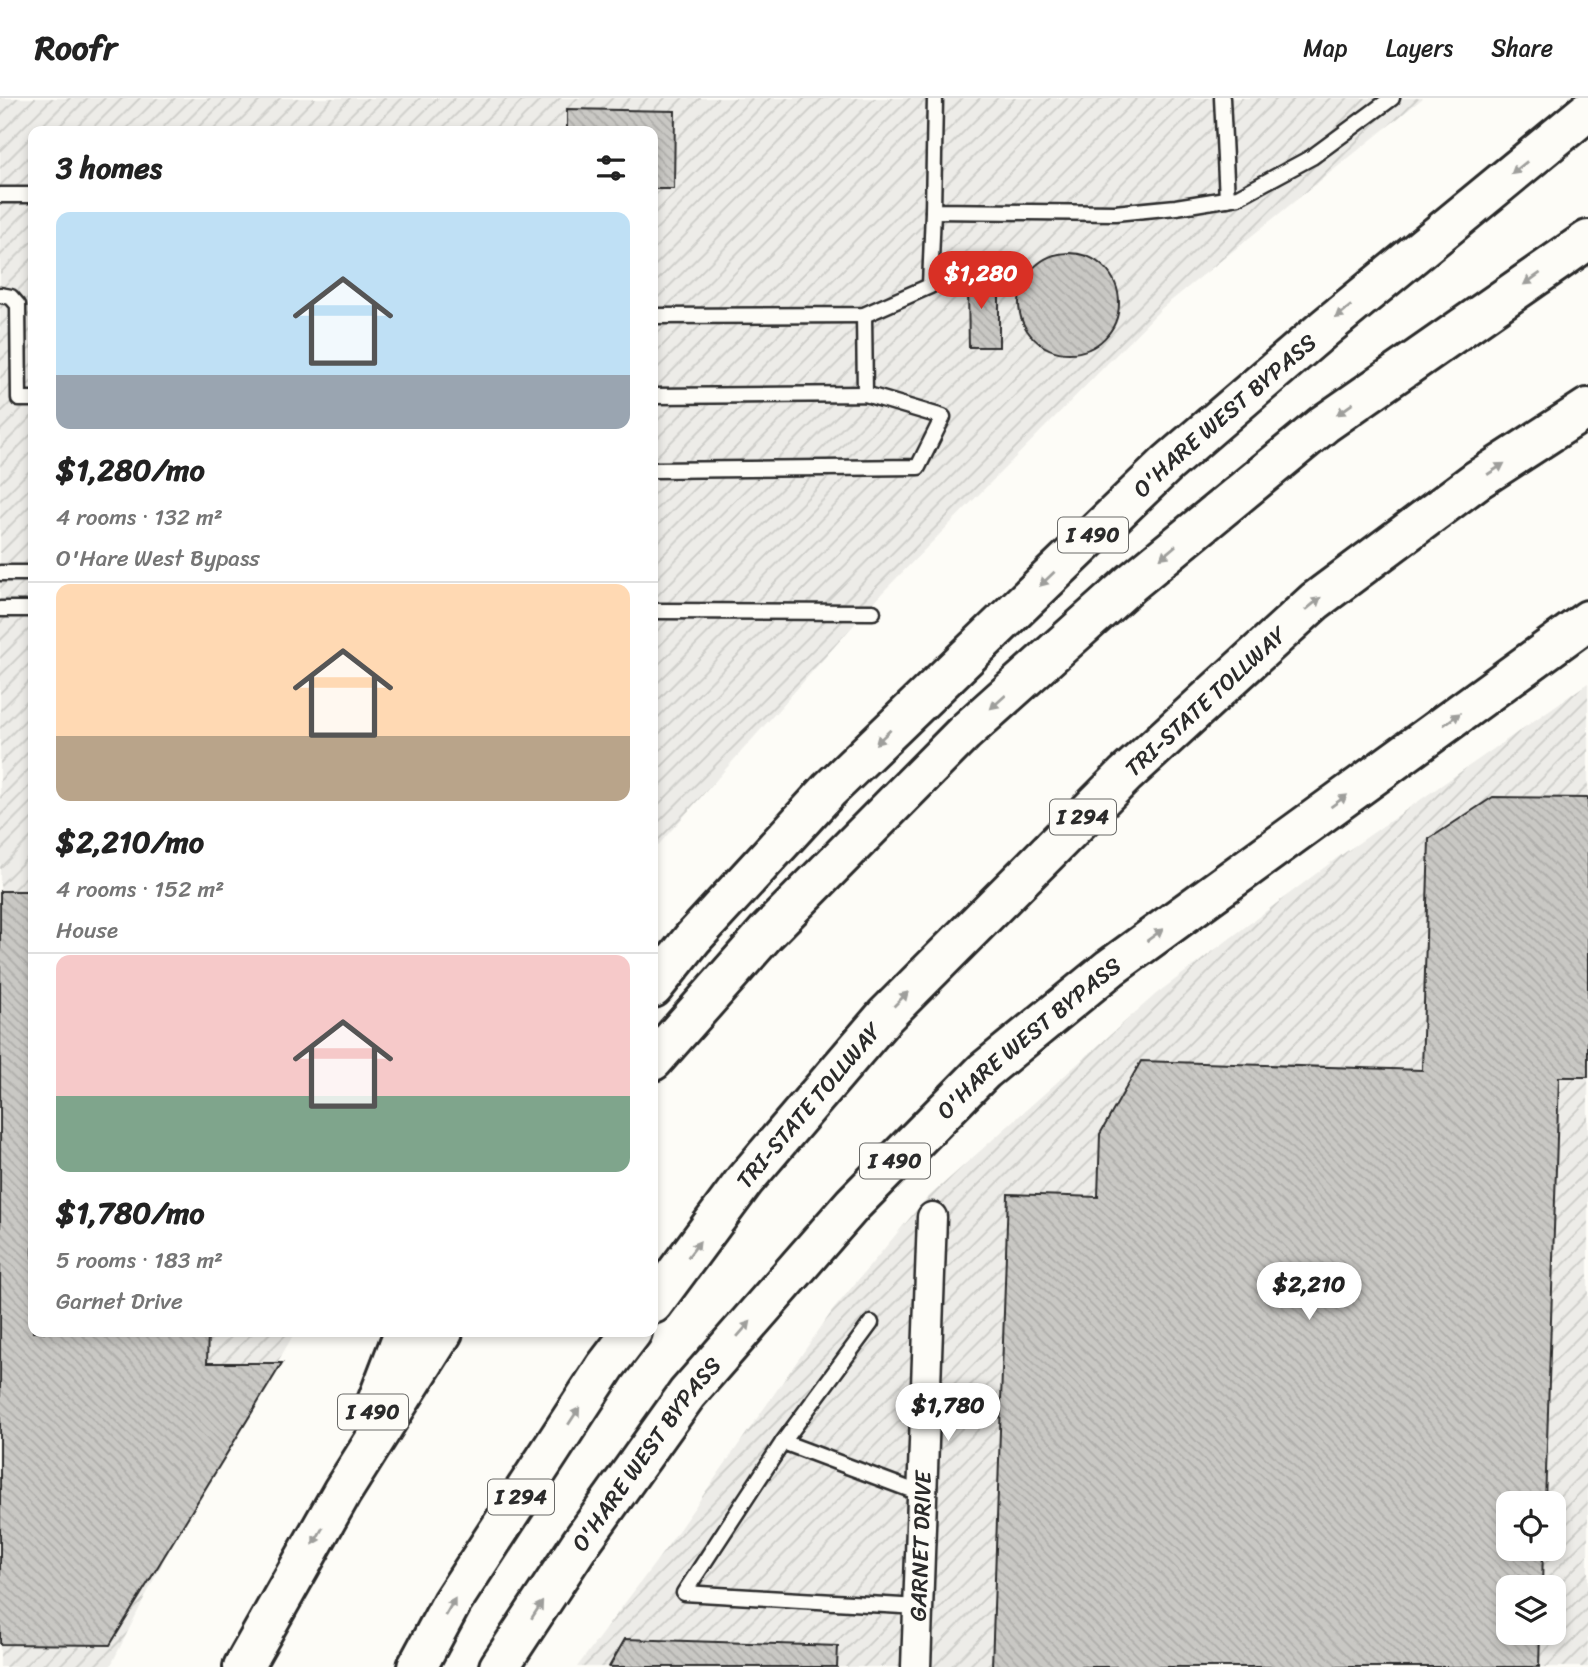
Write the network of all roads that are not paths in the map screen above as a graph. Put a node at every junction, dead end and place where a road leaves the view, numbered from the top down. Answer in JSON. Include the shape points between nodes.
{"nodes":[{"id":1,"x":935,"y":98,"type":"edge"},
{"id":2,"x":1222,"y":98,"type":"edge"},
{"id":3,"x":1392,"y":98,"type":"edge"},
{"id":4,"x":1580,"y":118,"type":"edge"},
{"id":5,"x":0,"y":195,"type":"edge"},
{"id":6,"x":28,"y":195,"type":"edge"},
{"id":7,"x":1227,"y":199,"type":"junction"},
{"id":8,"x":933,"y":211,"type":"junction"},
{"id":9,"x":1588,"y":240,"type":"edge"},
{"id":10,"x":0,"y":295,"type":"edge"},
{"id":11,"x":864,"y":315,"type":"junction"},
{"id":12,"x":658,"y":316,"type":"edge"},
{"id":13,"x":865,"y":394,"type":"junction"},
{"id":14,"x":658,"y":396,"type":"edge"},
{"id":15,"x":28,"y":399,"type":"edge"},
{"id":16,"x":1588,"y":408,"type":"edge"},
{"id":17,"x":658,"y":470,"type":"edge"},
{"id":18,"x":0,"y":573,"type":"edge"},
{"id":19,"x":28,"y":573,"type":"edge"},
{"id":20,"x":0,"y":609,"type":"edge"},
{"id":21,"x":28,"y":609,"type":"edge"},
{"id":22,"x":658,"y":611,"type":"edge"},
{"id":23,"x":873,"y":612,"type":"dead end"},
{"id":24,"x":1588,"y":620,"type":"edge"},
{"id":25,"x":658,"y":982,"type":"edge"},
{"id":26,"x":658,"y":1055,"type":"edge"},
{"id":27,"x":932,"y":1217,"type":"dead end"},
{"id":28,"x":658,"y":1297,"type":"edge"},
{"id":29,"x":871,"y":1323,"type":"dead end"},
{"id":30,"x":402,"y":1337,"type":"edge"},
{"id":31,"x":440,"y":1337,"type":"edge"},
{"id":32,"x":628,"y":1337,"type":"edge"},
{"id":33,"x":783,"y":1442,"type":"junction"},
{"id":34,"x":342,"y":1492,"type":"junction"},
{"id":35,"x":922,"y":1494,"type":"junction"},
{"id":36,"x":919,"y":1607,"type":"junction"},
{"id":37,"x":243,"y":1667,"type":"edge"},
{"id":38,"x":417,"y":1667,"type":"edge"},
{"id":39,"x":499,"y":1667,"type":"edge"},
{"id":40,"x":916,"y":1667,"type":"edge"}],
"edges":[{"from":1,"to":8,"type":"lane"},
{"from":2,"to":7,"type":"lane"},
{"from":3,"to":7,"type":"lane","via":[[1312,157]]},
{"from":4,"to":25,"type":"highway","name":"O'HARE WEST BYPASS","number":"I 490","one_way":true,"via":[[1168,463],[830,789]]},
{"from":5,"to":6,"type":"lane"},
{"from":7,"to":8,"type":"lane","via":[[1115,213]]},
{"from":8,"to":11,"type":"lane","via":[[930,286]]},
{"from":9,"to":26,"type":"highway","one_way":true,"via":[[1324,424],[1131,583],[964,733],[766,933]]},
{"from":10,"to":15,"type":"lane","via":[[11,297],[18,305],[19,400]]},
{"from":11,"to":12,"type":"lane"},
{"from":11,"to":13,"type":"lane"},
{"from":13,"to":14,"type":"lane"},
{"from":13,"to":17,"type":"lane","via":[[943,417],[918,467]]},
{"from":28,"to":16,"type":"highway","name":"TRI-STATE TOLLWAY","number":"I 294","one_way":true,"via":[[745,1180],[885,1016],[1125,775],[1315,601],[1477,480]]},
{"from":18,"to":19,"type":"lane"},
{"from":20,"to":21,"type":"lane"},
{"from":22,"to":23,"type":"lane"},
{"from":39,"to":24,"type":"highway","name":"O'HARE WEST BYPASS","number":"I 490","one_way":true,"via":[[687,1394],[853,1204],[975,1080],[1110,968]]},
{"from":27,"to":35,"type":"street","name":"GARNET DRIVE"},
{"from":29,"to":33,"type":"lane"},
{"from":30,"to":34,"type":"highway","number":"I 490"},
{"from":31,"to":34,"type":"highway"},
{"from":38,"to":32,"type":"highway","number":"I 294","one_way":true,"via":[[452,1602]]},
{"from":33,"to":35,"type":"lane"},
{"from":33,"to":36,"type":"lane","via":[[684,1593]]},
{"from":34,"to":37,"type":"highway","one_way":true},
{"from":35,"to":36,"type":"street","name":"GARNET DRIVE"},
{"from":36,"to":40,"type":"street","name":"GARNET DRIVE"}]}
